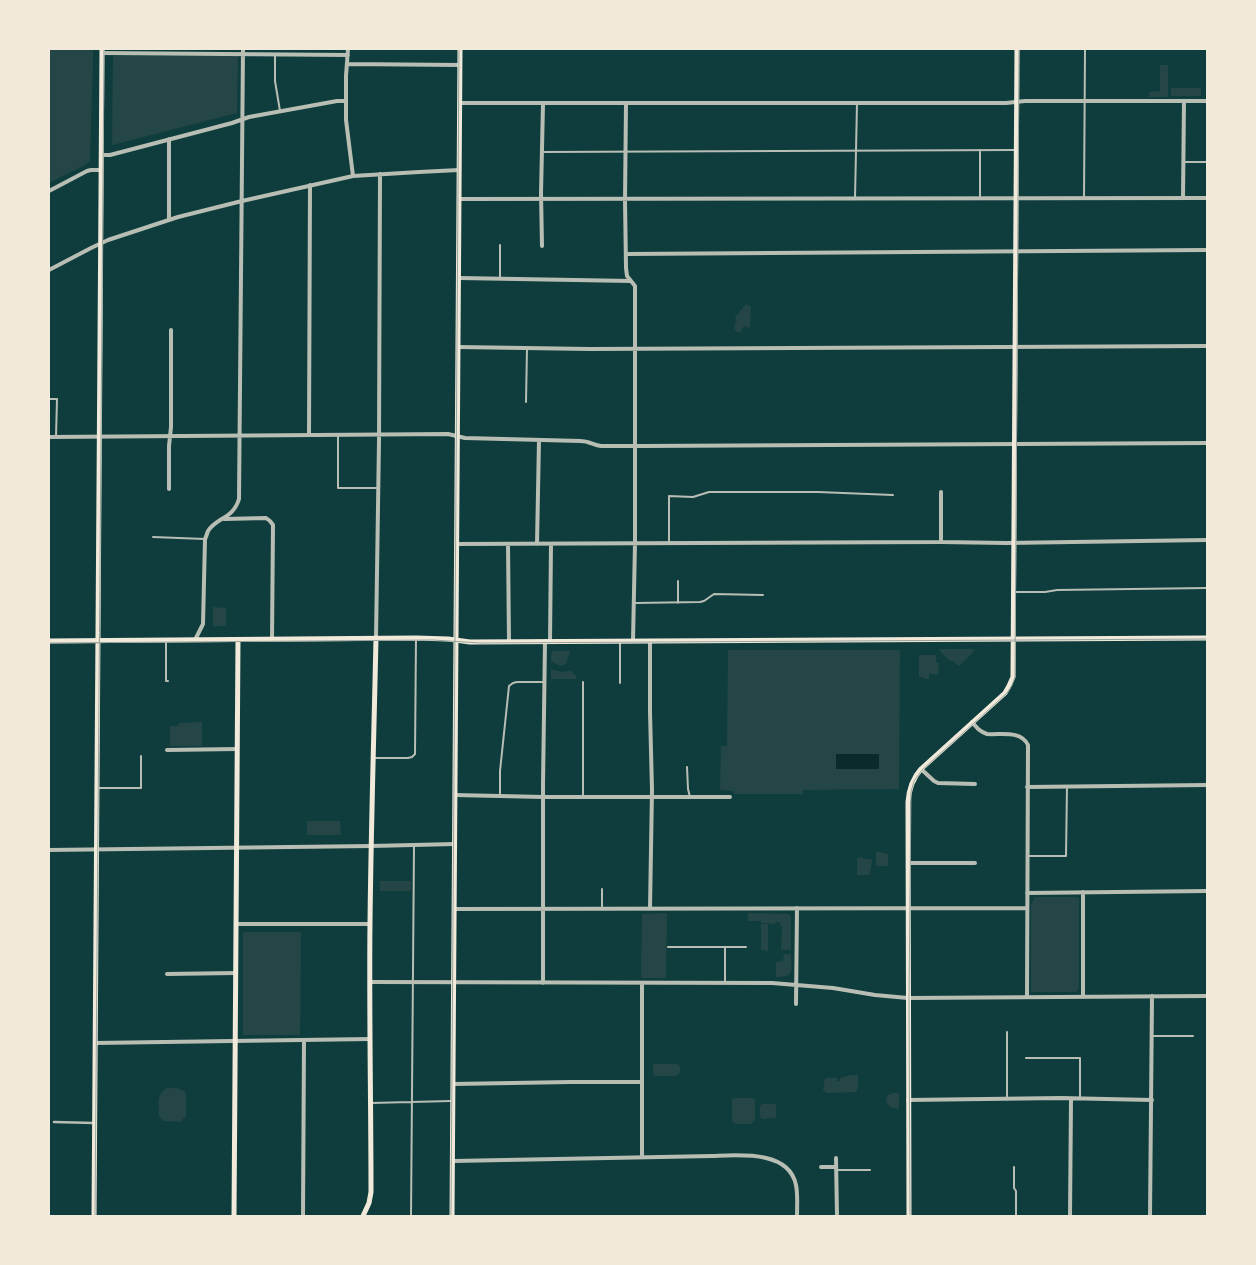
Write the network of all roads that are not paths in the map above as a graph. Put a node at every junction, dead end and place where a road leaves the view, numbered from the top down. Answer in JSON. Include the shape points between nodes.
{"nodes":[{"id":1,"x":243,"y":49,"type":"edge"},
{"id":2,"x":348,"y":49,"type":"edge"},
{"id":3,"x":460,"y":49,"type":"edge"},
{"id":4,"x":1017,"y":49,"type":"edge"},
{"id":5,"x":1085,"y":49,"type":"edge"},
{"id":6,"x":102,"y":51,"type":"edge"},
{"id":7,"x":243,"y":54,"type":"junction"},
{"id":8,"x":275,"y":54,"type":"junction"},
{"id":9,"x":348,"y":55,"type":"junction"},
{"id":10,"x":347,"y":64,"type":"junction"},
{"id":11,"x":460,"y":65,"type":"junction"},
{"id":12,"x":345,"y":101,"type":"junction"},
{"id":13,"x":1085,"y":101,"type":"junction"},
{"id":14,"x":1184,"y":101,"type":"junction"},
{"id":15,"x":1207,"y":101,"type":"edge"},
{"id":16,"x":1017,"y":102,"type":"junction"},
{"id":17,"x":460,"y":103,"type":"junction"},
{"id":18,"x":626,"y":103,"type":"junction"},
{"id":19,"x":857,"y":103,"type":"junction"},
{"id":20,"x":543,"y":104,"type":"junction"},
{"id":21,"x":280,"y":111,"type":"junction"},
{"id":22,"x":242,"y":119,"type":"junction"},
{"id":23,"x":169,"y":139,"type":"junction"},
{"id":24,"x":980,"y":150,"type":"junction"},
{"id":25,"x":1016,"y":150,"type":"junction"},
{"id":26,"x":542,"y":152,"type":"junction"},
{"id":27,"x":625,"y":152,"type":"junction"},
{"id":28,"x":856,"y":152,"type":"junction"},
{"id":29,"x":101,"y":155,"type":"junction"},
{"id":30,"x":1184,"y":162,"type":"junction"},
{"id":31,"x":1207,"y":162,"type":"edge"},
{"id":32,"x":101,"y":170,"type":"junction"},
{"id":33,"x":460,"y":170,"type":"junction"},
{"id":34,"x":380,"y":174,"type":"junction"},
{"id":35,"x":353,"y":176,"type":"junction"},
{"id":36,"x":310,"y":185,"type":"junction"},
{"id":37,"x":49,"y":191,"type":"edge"},
{"id":38,"x":855,"y":198,"type":"junction"},
{"id":39,"x":1016,"y":198,"type":"junction"},
{"id":40,"x":1084,"y":198,"type":"junction"},
{"id":41,"x":1184,"y":198,"type":"junction"},
{"id":42,"x":1207,"y":198,"type":"edge"},
{"id":43,"x":459,"y":199,"type":"junction"},
{"id":44,"x":541,"y":199,"type":"junction"},
{"id":45,"x":980,"y":199,"type":"junction"},
{"id":46,"x":625,"y":200,"type":"junction"},
{"id":47,"x":242,"y":201,"type":"junction"},
{"id":48,"x":169,"y":220,"type":"junction"},
{"id":49,"x":101,"y":244,"type":"junction"},
{"id":50,"x":500,"y":245,"type":"dead end"},
{"id":51,"x":542,"y":246,"type":"dead end"},
{"id":52,"x":1207,"y":250,"type":"edge"},
{"id":53,"x":1016,"y":252,"type":"junction"},
{"id":54,"x":626,"y":254,"type":"junction"},
{"id":55,"x":49,"y":270,"type":"edge"},
{"id":56,"x":459,"y":278,"type":"junction"},
{"id":57,"x":500,"y":279,"type":"junction"},
{"id":58,"x":630,"y":281,"type":"junction"},
{"id":59,"x":172,"y":330,"type":"dead end"},
{"id":60,"x":1207,"y":346,"type":"edge"},
{"id":61,"x":458,"y":347,"type":"junction"},
{"id":62,"x":1015,"y":347,"type":"junction"},
{"id":63,"x":527,"y":348,"type":"junction"},
{"id":64,"x":635,"y":349,"type":"junction"},
{"id":65,"x":49,"y":399,"type":"edge"},
{"id":66,"x":526,"y":402,"type":"dead end"},
{"id":67,"x":309,"y":435,"type":"junction"},
{"id":68,"x":338,"y":435,"type":"junction"},
{"id":69,"x":379,"y":435,"type":"junction"},
{"id":70,"x":170,"y":436,"type":"junction"},
{"id":71,"x":240,"y":436,"type":"junction"},
{"id":72,"x":458,"y":436,"type":"junction"},
{"id":73,"x":49,"y":437,"type":"edge"},
{"id":74,"x":56,"y":437,"type":"junction"},
{"id":75,"x":99,"y":437,"type":"junction"},
{"id":76,"x":539,"y":440,"type":"junction"},
{"id":77,"x":1015,"y":444,"type":"junction"},
{"id":78,"x":1207,"y":444,"type":"edge"},
{"id":79,"x":634,"y":446,"type":"junction"},
{"id":80,"x":379,"y":488,"type":"junction"},
{"id":81,"x":169,"y":489,"type":"dead end"},
{"id":82,"x":941,"y":492,"type":"dead end"},
{"id":83,"x":893,"y":494,"type":"dead end"},
{"id":84,"x":222,"y":520,"type":"junction"},
{"id":85,"x":153,"y":537,"type":"dead end"},
{"id":86,"x":206,"y":539,"type":"junction"},
{"id":87,"x":1207,"y":540,"type":"edge"},
{"id":88,"x":941,"y":542,"type":"junction"},
{"id":89,"x":1014,"y":542,"type":"junction"},
{"id":90,"x":635,"y":543,"type":"junction"},
{"id":91,"x":669,"y":543,"type":"junction"},
{"id":92,"x":456,"y":544,"type":"junction"},
{"id":93,"x":508,"y":544,"type":"junction"},
{"id":94,"x":537,"y":544,"type":"junction"},
{"id":95,"x":551,"y":544,"type":"junction"},
{"id":96,"x":678,"y":581,"type":"dead end"},
{"id":97,"x":1207,"y":588,"type":"edge"},
{"id":98,"x":1013,"y":592,"type":"junction"},
{"id":99,"x":763,"y":595,"type":"dead end"},
{"id":100,"x":634,"y":603,"type":"junction"},
{"id":101,"x":678,"y":603,"type":"junction"},
{"id":102,"x":376,"y":638,"type":"junction"},
{"id":103,"x":416,"y":638,"type":"junction"},
{"id":104,"x":1207,"y":638,"type":"edge"},
{"id":105,"x":272,"y":639,"type":"junction"},
{"id":106,"x":166,"y":640,"type":"junction"},
{"id":107,"x":195,"y":640,"type":"junction"},
{"id":108,"x":238,"y":640,"type":"junction"},
{"id":109,"x":456,"y":640,"type":"junction"},
{"id":110,"x":1014,"y":640,"type":"junction"},
{"id":111,"x":49,"y":641,"type":"edge"},
{"id":112,"x":98,"y":641,"type":"junction"},
{"id":113,"x":547,"y":641,"type":"junction"},
{"id":114,"x":620,"y":641,"type":"junction"},
{"id":115,"x":633,"y":641,"type":"junction"},
{"id":116,"x":650,"y":641,"type":"junction"},
{"id":117,"x":509,"y":642,"type":"junction"},
{"id":118,"x":168,"y":681,"type":"dead end"},
{"id":119,"x":545,"y":682,"type":"junction"},
{"id":120,"x":583,"y":682,"type":"dead end"},
{"id":121,"x":620,"y":683,"type":"dead end"},
{"id":122,"x":972,"y":722,"type":"junction"},
{"id":123,"x":237,"y":749,"type":"junction"},
{"id":124,"x":167,"y":750,"type":"dead end"},
{"id":125,"x":141,"y":756,"type":"dead end"},
{"id":126,"x":374,"y":758,"type":"junction"},
{"id":127,"x":687,"y":767,"type":"dead end"},
{"id":128,"x":921,"y":769,"type":"junction"},
{"id":129,"x":975,"y":784,"type":"dead end"},
{"id":130,"x":1207,"y":784,"type":"edge"},
{"id":131,"x":1067,"y":786,"type":"junction"},
{"id":132,"x":1027,"y":787,"type":"junction"},
{"id":133,"x":97,"y":788,"type":"junction"},
{"id":134,"x":456,"y":795,"type":"junction"},
{"id":135,"x":500,"y":796,"type":"junction"},
{"id":136,"x":544,"y":797,"type":"junction"},
{"id":137,"x":583,"y":797,"type":"junction"},
{"id":138,"x":652,"y":797,"type":"junction"},
{"id":139,"x":690,"y":797,"type":"junction"},
{"id":140,"x":730,"y":797,"type":"dead end"},
{"id":141,"x":414,"y":844,"type":"junction"},
{"id":142,"x":455,"y":844,"type":"junction"},
{"id":143,"x":371,"y":846,"type":"junction"},
{"id":144,"x":236,"y":848,"type":"junction"},
{"id":145,"x":49,"y":850,"type":"edge"},
{"id":146,"x":96,"y":850,"type":"junction"},
{"id":147,"x":1028,"y":856,"type":"junction"},
{"id":148,"x":908,"y":863,"type":"junction"},
{"id":149,"x":976,"y":864,"type":"dead end"},
{"id":150,"x":602,"y":889,"type":"dead end"},
{"id":151,"x":1207,"y":891,"type":"edge"},
{"id":152,"x":1083,"y":892,"type":"junction"},
{"id":153,"x":1027,"y":893,"type":"junction"},
{"id":154,"x":602,"y":908,"type":"junction"},
{"id":155,"x":650,"y":908,"type":"junction"},
{"id":156,"x":797,"y":908,"type":"junction"},
{"id":157,"x":908,"y":908,"type":"junction"},
{"id":158,"x":1027,"y":908,"type":"junction"},
{"id":159,"x":454,"y":909,"type":"junction"},
{"id":160,"x":544,"y":909,"type":"junction"},
{"id":161,"x":236,"y":924,"type":"junction"},
{"id":162,"x":370,"y":924,"type":"junction"},
{"id":163,"x":668,"y":947,"type":"dead end"},
{"id":164,"x":725,"y":947,"type":"junction"},
{"id":165,"x":746,"y":947,"type":"dead end"},
{"id":166,"x":235,"y":973,"type":"junction"},
{"id":167,"x":167,"y":974,"type":"dead end"},
{"id":168,"x":370,"y":982,"type":"junction"},
{"id":169,"x":413,"y":982,"type":"junction"},
{"id":170,"x":454,"y":982,"type":"junction"},
{"id":171,"x":543,"y":983,"type":"junction"},
{"id":172,"x":642,"y":983,"type":"junction"},
{"id":173,"x":725,"y":983,"type":"junction"},
{"id":174,"x":796,"y":985,"type":"junction"},
{"id":175,"x":1152,"y":996,"type":"junction"},
{"id":176,"x":1207,"y":996,"type":"edge"},
{"id":177,"x":1026,"y":997,"type":"junction"},
{"id":178,"x":1083,"y":997,"type":"junction"},
{"id":179,"x":908,"y":998,"type":"junction"},
{"id":180,"x":796,"y":1004,"type":"dead end"},
{"id":181,"x":1007,"y":1032,"type":"dead end"},
{"id":182,"x":1152,"y":1036,"type":"junction"},
{"id":183,"x":1193,"y":1036,"type":"dead end"},
{"id":184,"x":370,"y":1039,"type":"junction"},
{"id":185,"x":304,"y":1040,"type":"junction"},
{"id":186,"x":235,"y":1041,"type":"junction"},
{"id":187,"x":95,"y":1043,"type":"junction"},
{"id":188,"x":1026,"y":1058,"type":"dead end"},
{"id":189,"x":642,"y":1082,"type":"junction"},
{"id":190,"x":453,"y":1084,"type":"junction"},
{"id":191,"x":1007,"y":1098,"type":"junction"},
{"id":192,"x":1071,"y":1099,"type":"junction"},
{"id":193,"x":1080,"y":1099,"type":"junction"},
{"id":194,"x":908,"y":1100,"type":"junction"},
{"id":195,"x":1152,"y":1100,"type":"junction"},
{"id":196,"x":453,"y":1101,"type":"junction"},
{"id":197,"x":412,"y":1102,"type":"junction"},
{"id":198,"x":371,"y":1103,"type":"junction"},
{"id":199,"x":54,"y":1122,"type":"dead end"},
{"id":200,"x":94,"y":1123,"type":"junction"},
{"id":201,"x":642,"y":1157,"type":"junction"},
{"id":202,"x":836,"y":1158,"type":"dead end"},
{"id":203,"x":452,"y":1161,"type":"junction"},
{"id":204,"x":821,"y":1167,"type":"dead end"},
{"id":205,"x":1014,"y":1167,"type":"dead end"},
{"id":206,"x":836,"y":1169,"type":"junction"},
{"id":207,"x":870,"y":1170,"type":"dead end"},
{"id":208,"x":94,"y":1216,"type":"edge"},
{"id":209,"x":234,"y":1216,"type":"edge"},
{"id":210,"x":303,"y":1216,"type":"edge"},
{"id":211,"x":363,"y":1216,"type":"edge"},
{"id":212,"x":412,"y":1216,"type":"edge"},
{"id":213,"x":452,"y":1216,"type":"edge"},
{"id":214,"x":797,"y":1216,"type":"edge"},
{"id":215,"x":837,"y":1216,"type":"edge"},
{"id":216,"x":909,"y":1216,"type":"edge"},
{"id":217,"x":1016,"y":1216,"type":"edge"},
{"id":218,"x":1070,"y":1216,"type":"edge"},
{"id":219,"x":1150,"y":1216,"type":"edge"}],
"edges":[{"from":1,"to":7,"type":"street"},
{"from":2,"to":9,"type":"street"},
{"from":3,"to":11,"type":"main road"},
{"from":4,"to":16,"type":"main road"},
{"from":5,"to":13,"type":"lane"},
{"from":6,"to":7,"type":"street"},
{"from":6,"to":29,"type":"main road"},
{"from":7,"to":8,"type":"street"},
{"from":7,"to":22,"type":"street"},
{"from":8,"to":9,"type":"street"},
{"from":8,"to":21,"type":"lane"},
{"from":9,"to":10,"type":"street"},
{"from":10,"to":11,"type":"street"},
{"from":10,"to":12,"type":"street"},
{"from":11,"to":17,"type":"main road"},
{"from":12,"to":21,"type":"street"},
{"from":12,"to":35,"type":"street"},
{"from":13,"to":14,"type":"street"},
{"from":13,"to":16,"type":"street"},
{"from":13,"to":40,"type":"lane"},
{"from":14,"to":15,"type":"street"},
{"from":14,"to":30,"type":"street"},
{"from":16,"to":19,"type":"street"},
{"from":16,"to":25,"type":"main road"},
{"from":17,"to":20,"type":"street"},
{"from":17,"to":33,"type":"main road"},
{"from":18,"to":19,"type":"street"},
{"from":18,"to":20,"type":"street"},
{"from":18,"to":27,"type":"street"},
{"from":19,"to":28,"type":"lane"},
{"from":20,"to":26,"type":"street"},
{"from":21,"to":22,"type":"street"},
{"from":22,"to":23,"type":"street"},
{"from":22,"to":47,"type":"street"},
{"from":23,"to":29,"type":"street"},
{"from":23,"to":48,"type":"street"},
{"from":24,"to":25,"type":"lane"},
{"from":24,"to":28,"type":"lane"},
{"from":24,"to":45,"type":"lane"},
{"from":25,"to":39,"type":"main road"},
{"from":26,"to":27,"type":"lane"},
{"from":26,"to":44,"type":"street"},
{"from":27,"to":28,"type":"lane"},
{"from":27,"to":46,"type":"street"},
{"from":28,"to":38,"type":"lane"},
{"from":29,"to":32,"type":"main road"},
{"from":30,"to":31,"type":"lane"},
{"from":30,"to":41,"type":"street"},
{"from":32,"to":37,"type":"street","via":[[87,171]]},
{"from":32,"to":49,"type":"main road"},
{"from":33,"to":34,"type":"street"},
{"from":33,"to":43,"type":"main road"},
{"from":34,"to":35,"type":"street"},
{"from":34,"to":69,"type":"street"},
{"from":35,"to":36,"type":"street"},
{"from":36,"to":47,"type":"street"},
{"from":36,"to":67,"type":"street"},
{"from":38,"to":45,"type":"street"},
{"from":38,"to":46,"type":"street"},
{"from":39,"to":40,"type":"street"},
{"from":39,"to":45,"type":"street"},
{"from":39,"to":53,"type":"main road"},
{"from":40,"to":41,"type":"street"},
{"from":41,"to":42,"type":"street"},
{"from":43,"to":44,"type":"street"},
{"from":43,"to":56,"type":"main road"},
{"from":44,"to":46,"type":"street"},
{"from":44,"to":51,"type":"street"},
{"from":46,"to":54,"type":"street"},
{"from":47,"to":48,"type":"street"},
{"from":47,"to":71,"type":"street"},
{"from":48,"to":49,"type":"street"},
{"from":49,"to":55,"type":"street"},
{"from":49,"to":75,"type":"main road"},
{"from":50,"to":57,"type":"lane"},
{"from":52,"to":53,"type":"street"},
{"from":53,"to":54,"type":"street"},
{"from":53,"to":62,"type":"main road"},
{"from":54,"to":58,"type":"street"},
{"from":56,"to":57,"type":"street"},
{"from":56,"to":61,"type":"main road"},
{"from":57,"to":58,"type":"street"},
{"from":58,"to":64,"type":"street","via":[[635,286]]},
{"from":59,"to":70,"type":"street"},
{"from":60,"to":62,"type":"street"},
{"from":61,"to":63,"type":"street"},
{"from":61,"to":72,"type":"main road"},
{"from":62,"to":64,"type":"street"},
{"from":62,"to":77,"type":"main road"},
{"from":63,"to":64,"type":"street"},
{"from":63,"to":66,"type":"lane"},
{"from":64,"to":79,"type":"street"},
{"from":65,"to":74,"type":"lane","via":[[57,399]]},
{"from":67,"to":68,"type":"street"},
{"from":67,"to":71,"type":"street"},
{"from":68,"to":69,"type":"street"},
{"from":68,"to":80,"type":"lane","via":[[338,488]]},
{"from":69,"to":72,"type":"street"},
{"from":69,"to":80,"type":"street"},
{"from":70,"to":71,"type":"street"},
{"from":70,"to":75,"type":"street"},
{"from":70,"to":81,"type":"street"},
{"from":71,"to":84,"type":"street","via":[[238,504]]},
{"from":72,"to":76,"type":"street"},
{"from":72,"to":92,"type":"main road"},
{"from":73,"to":74,"type":"street"},
{"from":74,"to":75,"type":"street"},
{"from":75,"to":112,"type":"main road"},
{"from":76,"to":79,"type":"street"},
{"from":76,"to":94,"type":"street"},
{"from":77,"to":78,"type":"street"},
{"from":77,"to":79,"type":"street"},
{"from":77,"to":89,"type":"main road"},
{"from":79,"to":90,"type":"street"},
{"from":80,"to":102,"type":"street"},
{"from":82,"to":88,"type":"street"},
{"from":83,"to":91,"type":"lane","via":[[709,492],[669,496]]},
{"from":84,"to":86,"type":"street","via":[[208,531]]},
{"from":84,"to":105,"type":"street","via":[[266,518],[273,525]]},
{"from":85,"to":86,"type":"lane"},
{"from":86,"to":107,"type":"street","via":[[203,624]]},
{"from":87,"to":89,"type":"street"},
{"from":88,"to":89,"type":"street"},
{"from":88,"to":91,"type":"street"},
{"from":89,"to":98,"type":"main road"},
{"from":90,"to":91,"type":"street"},
{"from":90,"to":95,"type":"street"},
{"from":90,"to":100,"type":"street"},
{"from":92,"to":93,"type":"street"},
{"from":92,"to":109,"type":"main road"},
{"from":93,"to":94,"type":"street"},
{"from":93,"to":117,"type":"street"},
{"from":94,"to":95,"type":"street"},
{"from":95,"to":113,"type":"street"},
{"from":96,"to":101,"type":"lane"},
{"from":97,"to":98,"type":"lane"},
{"from":98,"to":110,"type":"main road"},
{"from":99,"to":101,"type":"lane","via":[[714,594],[700,602]]},
{"from":100,"to":101,"type":"lane"},
{"from":100,"to":115,"type":"street"},
{"from":102,"to":103,"type":"main road"},
{"from":102,"to":105,"type":"main road"},
{"from":102,"to":126,"type":"main road"},
{"from":103,"to":109,"type":"main road"},
{"from":103,"to":126,"type":"lane","via":[[415,754],[408,758]]},
{"from":104,"to":110,"type":"main road"},
{"from":105,"to":108,"type":"main road"},
{"from":106,"to":107,"type":"main road"},
{"from":106,"to":112,"type":"main road"},
{"from":106,"to":118,"type":"lane"},
{"from":107,"to":108,"type":"main road"},
{"from":108,"to":123,"type":"main road"},
{"from":109,"to":117,"type":"main road"},
{"from":109,"to":134,"type":"main road"},
{"from":110,"to":116,"type":"main road"},
{"from":110,"to":122,"type":"main road","via":[[1010,686]]},
{"from":111,"to":112,"type":"main road"},
{"from":112,"to":133,"type":"main road"},
{"from":113,"to":114,"type":"main road"},
{"from":113,"to":117,"type":"main road"},
{"from":113,"to":119,"type":"street"},
{"from":114,"to":115,"type":"main road"},
{"from":114,"to":121,"type":"lane"},
{"from":115,"to":116,"type":"main road"},
{"from":116,"to":138,"type":"street"},
{"from":119,"to":135,"type":"lane","via":[[517,682],[509,686]]},
{"from":119,"to":136,"type":"street"},
{"from":120,"to":137,"type":"lane"},
{"from":122,"to":128,"type":"main road"},
{"from":122,"to":132,"type":"street","via":[[983,733],[1016,735],[1024,739],[1028,745]]},
{"from":123,"to":124,"type":"street"},
{"from":123,"to":144,"type":"main road"},
{"from":125,"to":133,"type":"lane","via":[[141,788]]},
{"from":126,"to":143,"type":"main road"},
{"from":127,"to":139,"type":"lane"},
{"from":128,"to":129,"type":"street","via":[[938,783]]},
{"from":128,"to":148,"type":"main road","via":[[909,792]]},
{"from":130,"to":131,"type":"street"},
{"from":131,"to":132,"type":"street"},
{"from":131,"to":147,"type":"lane","via":[[1066,856]]},
{"from":132,"to":147,"type":"street"},
{"from":133,"to":146,"type":"main road"},
{"from":134,"to":135,"type":"street"},
{"from":134,"to":142,"type":"main road"},
{"from":135,"to":136,"type":"street"},
{"from":136,"to":137,"type":"street"},
{"from":136,"to":160,"type":"street"},
{"from":137,"to":138,"type":"street"},
{"from":138,"to":139,"type":"street"},
{"from":138,"to":155,"type":"street"},
{"from":139,"to":140,"type":"street"},
{"from":141,"to":142,"type":"street"},
{"from":141,"to":143,"type":"street"},
{"from":141,"to":169,"type":"lane"},
{"from":142,"to":159,"type":"main road"},
{"from":143,"to":144,"type":"street"},
{"from":143,"to":162,"type":"main road"},
{"from":144,"to":146,"type":"street"},
{"from":144,"to":161,"type":"main road"},
{"from":145,"to":146,"type":"street"},
{"from":146,"to":187,"type":"main road"},
{"from":147,"to":153,"type":"street"},
{"from":148,"to":149,"type":"street"},
{"from":148,"to":157,"type":"main road"},
{"from":150,"to":154,"type":"lane"},
{"from":151,"to":152,"type":"street"},
{"from":152,"to":153,"type":"street"},
{"from":152,"to":178,"type":"street"},
{"from":153,"to":158,"type":"street"},
{"from":154,"to":155,"type":"street"},
{"from":154,"to":160,"type":"street"},
{"from":155,"to":156,"type":"street"},
{"from":156,"to":157,"type":"street"},
{"from":156,"to":174,"type":"street"},
{"from":157,"to":158,"type":"street"},
{"from":157,"to":179,"type":"main road"},
{"from":158,"to":177,"type":"street"},
{"from":159,"to":160,"type":"street"},
{"from":159,"to":170,"type":"main road"},
{"from":160,"to":171,"type":"street"},
{"from":161,"to":162,"type":"street"},
{"from":161,"to":166,"type":"main road"},
{"from":162,"to":168,"type":"main road"},
{"from":163,"to":164,"type":"lane"},
{"from":164,"to":165,"type":"lane"},
{"from":164,"to":173,"type":"lane"},
{"from":166,"to":167,"type":"street"},
{"from":166,"to":186,"type":"main road"},
{"from":168,"to":169,"type":"street"},
{"from":168,"to":184,"type":"main road"},
{"from":169,"to":170,"type":"street"},
{"from":169,"to":197,"type":"lane"},
{"from":170,"to":171,"type":"street"},
{"from":170,"to":190,"type":"main road"},
{"from":171,"to":172,"type":"street"},
{"from":172,"to":173,"type":"street"},
{"from":172,"to":189,"type":"street"},
{"from":173,"to":174,"type":"street"},
{"from":174,"to":179,"type":"street"},
{"from":174,"to":180,"type":"street"},
{"from":175,"to":176,"type":"street"},
{"from":175,"to":178,"type":"street"},
{"from":175,"to":182,"type":"street"},
{"from":177,"to":178,"type":"street"},
{"from":177,"to":179,"type":"street"},
{"from":179,"to":194,"type":"main road"},
{"from":181,"to":191,"type":"lane"},
{"from":182,"to":183,"type":"lane"},
{"from":182,"to":195,"type":"street"},
{"from":184,"to":185,"type":"street"},
{"from":184,"to":198,"type":"main road"},
{"from":185,"to":186,"type":"street"},
{"from":185,"to":210,"type":"street"},
{"from":186,"to":187,"type":"street"},
{"from":186,"to":209,"type":"main road"},
{"from":187,"to":200,"type":"main road"},
{"from":188,"to":193,"type":"lane","via":[[1080,1058]]},
{"from":189,"to":190,"type":"street"},
{"from":189,"to":201,"type":"street"},
{"from":190,"to":196,"type":"main road"},
{"from":191,"to":192,"type":"street"},
{"from":191,"to":194,"type":"street"},
{"from":192,"to":193,"type":"street"},
{"from":192,"to":218,"type":"street"},
{"from":193,"to":195,"type":"street"},
{"from":194,"to":216,"type":"main road"},
{"from":195,"to":219,"type":"street"},
{"from":196,"to":197,"type":"lane"},
{"from":196,"to":203,"type":"main road"},
{"from":197,"to":198,"type":"lane"},
{"from":197,"to":212,"type":"lane"},
{"from":198,"to":211,"type":"main road","via":[[371,1192]]},
{"from":199,"to":200,"type":"street"},
{"from":200,"to":208,"type":"main road"},
{"from":201,"to":203,"type":"street"},
{"from":201,"to":214,"type":"street","via":[[752,1155],[772,1159],[790,1171],[796,1184]]},
{"from":202,"to":206,"type":"street"},
{"from":203,"to":213,"type":"main road"},
{"from":204,"to":206,"type":"street"},
{"from":205,"to":217,"type":"lane"},
{"from":206,"to":207,"type":"lane"},
{"from":206,"to":215,"type":"street"}]}
